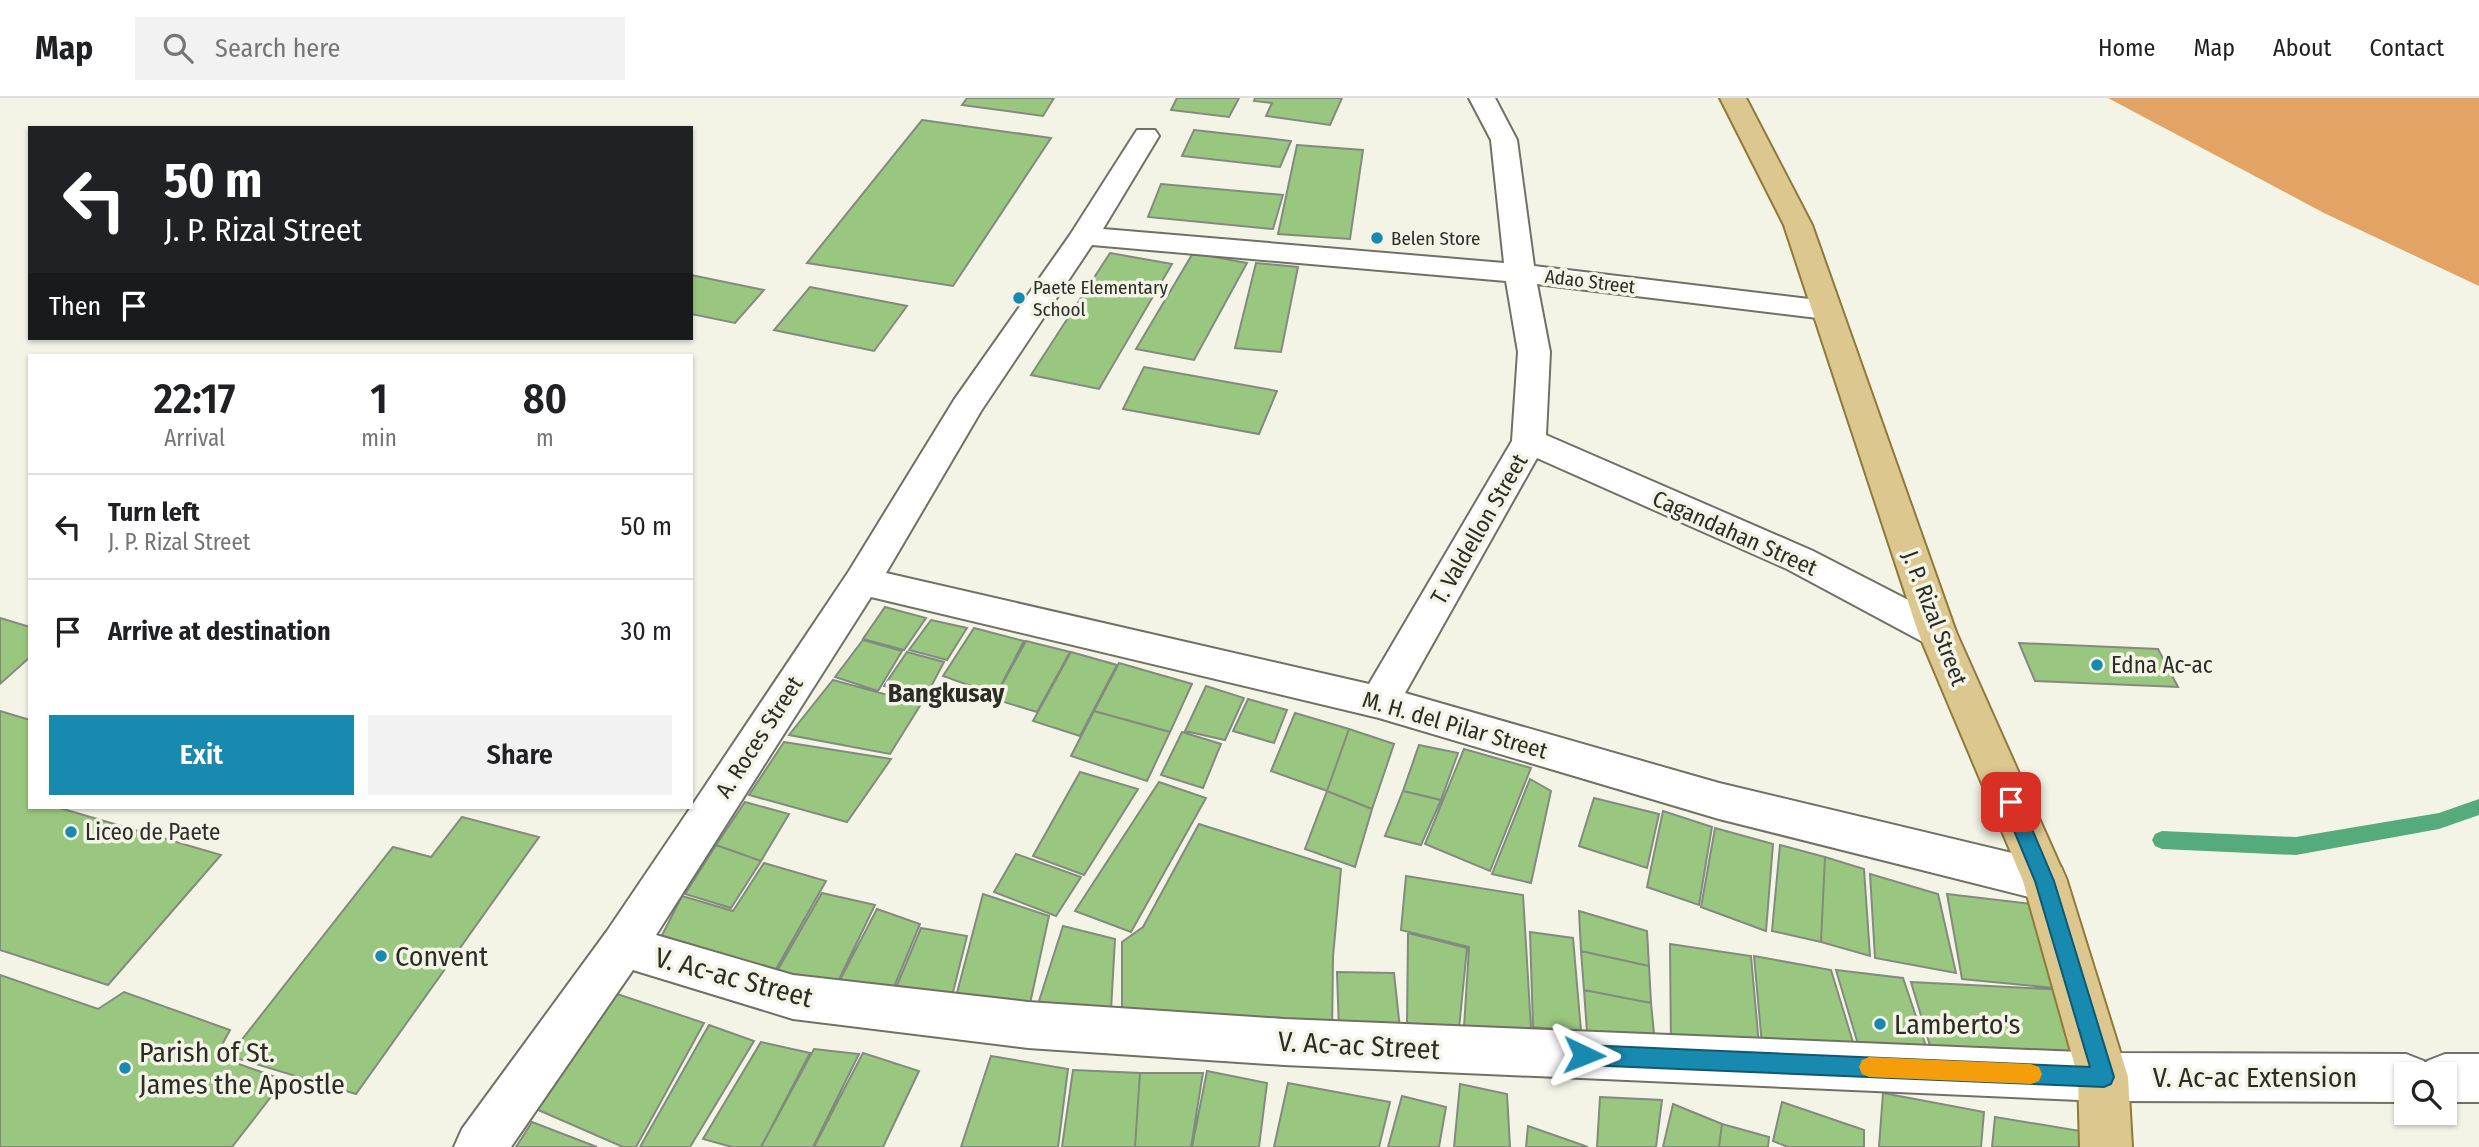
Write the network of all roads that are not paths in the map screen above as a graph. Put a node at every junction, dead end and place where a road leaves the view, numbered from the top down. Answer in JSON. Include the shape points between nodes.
{"nodes":[{"id":1,"x":1482,"y":98,"type":"edge"},
{"id":2,"x":1733,"y":98,"type":"edge"},
{"id":3,"x":1146,"y":136,"type":"dead end"},
{"id":4,"x":1084,"y":236,"type":"junction"},
{"id":5,"x":1520,"y":272,"type":"junction"},
{"id":6,"x":1826,"y":310,"type":"junction"},
{"id":7,"x":1529,"y":441,"type":"junction"},
{"id":8,"x":862,"y":581,"type":"junction"},
{"id":9,"x":1937,"y":632,"type":"junction"},
{"id":10,"x":1378,"y":702,"type":"junction"},
{"id":11,"x":2045,"y":881,"type":"junction"},
{"id":12,"x":623,"y":946,"type":"junction"},
{"id":13,"x":2104,"y":1077,"type":"junction"},
{"id":14,"x":2394,"y":1077,"type":"edge"},
{"id":15,"x":2457,"y":1077,"type":"edge"},
{"id":16,"x":2479,"y":1078,"type":"edge"},
{"id":17,"x":480,"y":1147,"type":"edge"},
{"id":18,"x":2106,"y":1147,"type":"edge"}],
"edges":[{"from":1,"to":5,"type":"street","name":"T. Valdellon Street","via":[[1504,140]]},
{"from":2,"to":6,"type":"main road","name":"J. P. Rizal Street","via":[[1798,225]]},
{"from":3,"to":4,"type":"street","name":"A. Roces Street"},
{"from":4,"to":5,"type":"street","name":"Adao Street"},
{"from":4,"to":8,"type":"street","name":"A. Roces Street","via":[[979,389]]},
{"from":5,"to":6,"type":"street","name":"Adao Street"},
{"from":5,"to":7,"type":"street","name":"T. Valdellon Street","via":[[1534,352]]},
{"from":6,"to":9,"type":"main road","name":"J. P. Rizal Street"},
{"from":7,"to":9,"type":"street","name":"Cagandahan Street","via":[[1800,560]]},
{"from":7,"to":10,"type":"street","name":"T. Valdellon Street"},
{"from":8,"to":10,"type":"street","name":"M. H. del Pilar Street"},
{"from":8,"to":12,"type":"street","name":"A. Roces Street"},
{"from":9,"to":11,"type":"main road","name":"J. P. Rizal Street"},
{"from":10,"to":11,"type":"street","name":"M. H. del Pilar Street","via":[[1718,801]]},
{"from":11,"to":13,"type":"main road","name":"J. P. Rizal Street"},
{"from":12,"to":13,"type":"street","name":"V. Ac-ac Street","via":[[793,997],[1028,1025],[1284,1042]]},
{"from":12,"to":17,"type":"street","name":"A. Roces Street"},
{"from":13,"to":14,"type":"street","name":"V. Ac-ac Extension"},
{"from":13,"to":18,"type":"main road","name":"J. P. Rizal Street"},
{"from":15,"to":16,"type":"street"}]}
